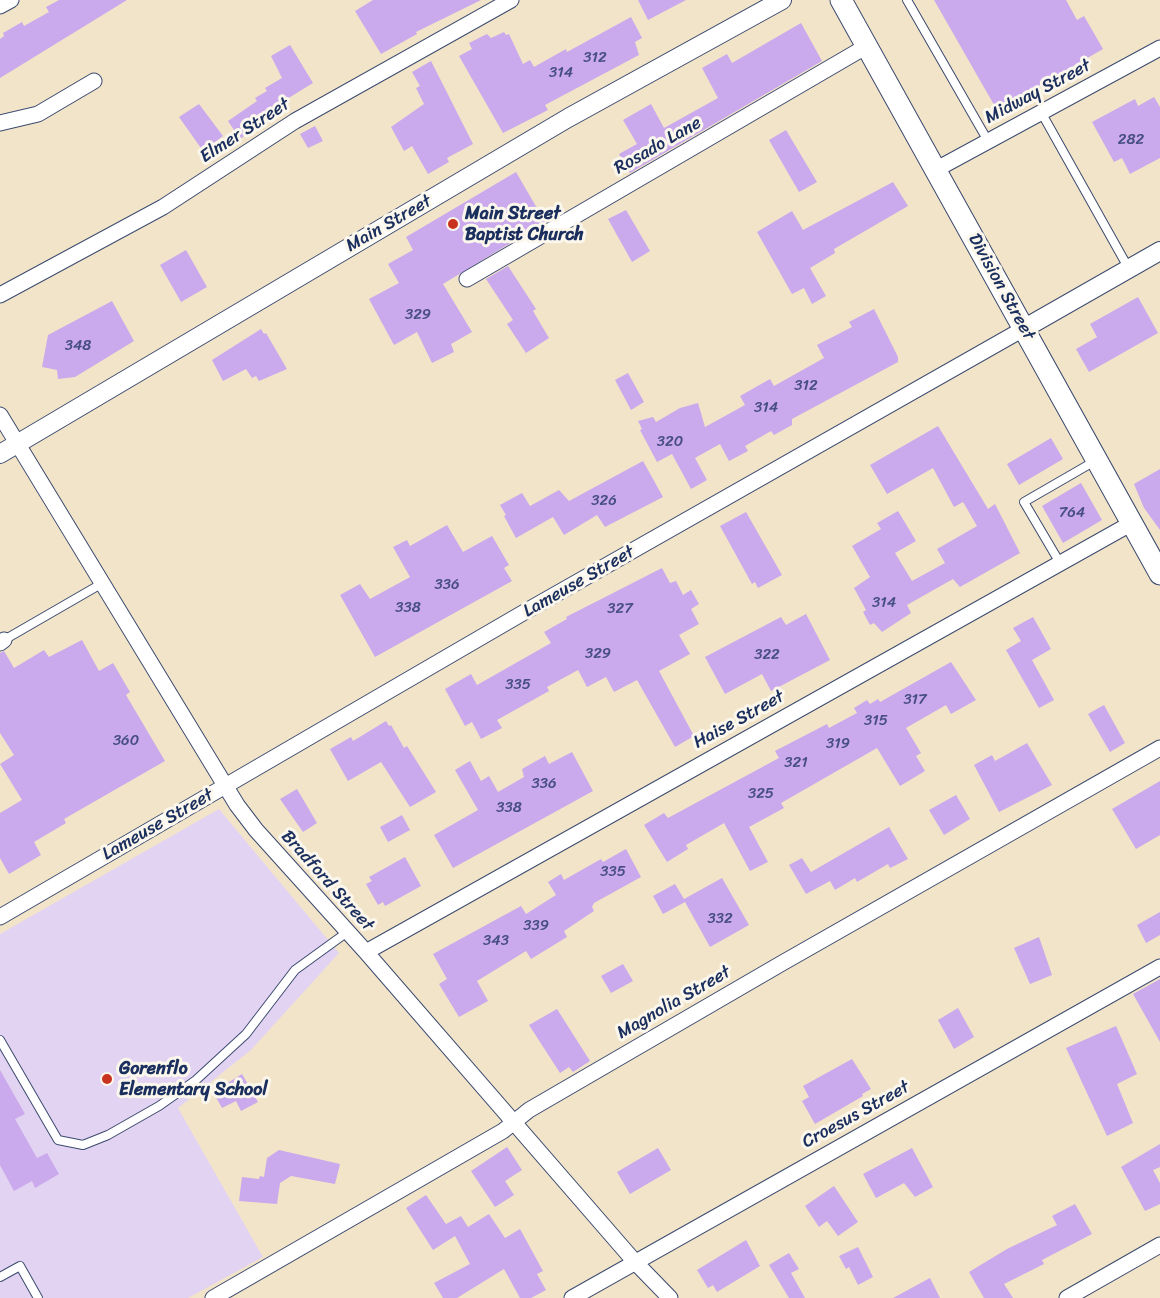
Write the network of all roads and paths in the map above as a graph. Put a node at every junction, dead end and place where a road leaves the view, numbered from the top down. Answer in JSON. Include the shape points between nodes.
{"nodes":[{"id":1,"x":11,"y":0,"type":"edge"},
{"id":2,"x":511,"y":0,"type":"edge"},
{"id":3,"x":782,"y":0,"type":"edge"},
{"id":4,"x":841,"y":0,"type":"edge"},
{"id":5,"x":907,"y":0,"type":"edge"},
{"id":6,"x":0,"y":6,"type":"edge"},
{"id":7,"x":867,"y":46,"type":"junction"},
{"id":8,"x":1160,"y":48,"type":"edge"},
{"id":9,"x":94,"y":81,"type":"dead end"},
{"id":10,"x":1041,"y":112,"type":"junction"},
{"id":11,"x":0,"y":123,"type":"edge"},
{"id":12,"x":988,"y":141,"type":"junction"},
{"id":13,"x":935,"y":170,"type":"junction"},
{"id":14,"x":1160,"y":251,"type":"edge"},
{"id":15,"x":1129,"y":269,"type":"junction"},
{"id":16,"x":467,"y":279,"type":"dead end"},
{"id":17,"x":0,"y":295,"type":"edge"},
{"id":18,"x":1025,"y":328,"type":"junction"},
{"id":19,"x":0,"y":415,"type":"edge"},
{"id":20,"x":16,"y":445,"type":"junction"},
{"id":21,"x":0,"y":454,"type":"edge"},
{"id":22,"x":1097,"y":460,"type":"junction"},
{"id":23,"x":1131,"y":523,"type":"junction"},
{"id":24,"x":1060,"y":563,"type":"junction"},
{"id":25,"x":1159,"y":570,"type":"edge"},
{"id":26,"x":101,"y":584,"type":"junction"},
{"id":27,"x":2,"y":642,"type":"edge"},
{"id":28,"x":1160,"y":748,"type":"edge"},
{"id":29,"x":226,"y":786,"type":"junction"},
{"id":30,"x":0,"y":917,"type":"edge"},
{"id":31,"x":346,"y":933,"type":"junction"},
{"id":32,"x":366,"y":952,"type":"junction"},
{"id":33,"x":1160,"y":967,"type":"edge"},
{"id":34,"x":0,"y":1040,"type":"edge"},
{"id":35,"x":513,"y":1122,"type":"junction"},
{"id":36,"x":1160,"y":1245,"type":"edge"},
{"id":37,"x":635,"y":1262,"type":"junction"},
{"id":38,"x":0,"y":1277,"type":"edge"},
{"id":39,"x":38,"y":1298,"type":"edge"},
{"id":40,"x":213,"y":1298,"type":"edge"},
{"id":41,"x":572,"y":1298,"type":"edge"},
{"id":42,"x":670,"y":1298,"type":"edge"},
{"id":43,"x":1067,"y":1298,"type":"edge"}],
"edges":[{"from":1,"to":6,"type":"street"},
{"from":2,"to":17,"type":"street","name":"Elmer Street","via":[[295,121],[163,207]]},
{"from":3,"to":20,"type":"street","name":"Main Street","via":[[568,118]]},
{"from":4,"to":7,"type":"main road","name":"Division Street"},
{"from":5,"to":12,"type":"lane"},
{"from":7,"to":13,"type":"main road","name":"Division Street"},
{"from":7,"to":16,"type":"street","name":"Rosado Lane"},
{"from":8,"to":10,"type":"street","name":"Midway Street"},
{"from":9,"to":11,"type":"street","via":[[38,114]]},
{"from":10,"to":12,"type":"street","name":"Midway Street"},
{"from":10,"to":15,"type":"lane"},
{"from":12,"to":13,"type":"street","name":"Midway Street"},
{"from":13,"to":18,"type":"main road","name":"Division Street"},
{"from":14,"to":15,"type":"street","name":"Lameuse Street"},
{"from":15,"to":18,"type":"street","name":"Lameuse Street"},
{"from":18,"to":22,"type":"main road","name":"Division Street"},
{"from":18,"to":29,"type":"street","name":"Lameuse Street"},
{"from":19,"to":20,"type":"street","name":"Bradford Street"},
{"from":20,"to":21,"type":"street","name":"Main Street"},
{"from":20,"to":26,"type":"street","name":"Bradford Street"},
{"from":22,"to":23,"type":"main road","name":"Division Street"},
{"from":22,"to":24,"type":"lane","via":[[1024,502]]},
{"from":23,"to":24,"type":"street","name":"Haise Street"},
{"from":23,"to":25,"type":"main road","name":"Division Street"},
{"from":24,"to":32,"type":"street","name":"Haise Street"},
{"from":26,"to":27,"type":"lane"},
{"from":26,"to":29,"type":"street","name":"Bradford Street"},
{"from":28,"to":35,"type":"street","name":"Magnolia Street"},
{"from":29,"to":30,"type":"street","name":"Lameuse Street"},
{"from":29,"to":31,"type":"street","name":"Bradford Street","via":[[256,830]]},
{"from":31,"to":32,"type":"street","name":"Bradford Street"},
{"from":31,"to":34,"type":"lane","via":[[295,970],[246,1034],[196,1080],[108,1135],[83,1144],[58,1140]]},
{"from":32,"to":35,"type":"street","name":"Bradford Street"},
{"from":33,"to":37,"type":"street","name":"Croesus Street"},
{"from":35,"to":37,"type":"street","name":"Bradford Street"},
{"from":35,"to":40,"type":"street","name":"Magnolia Street"},
{"from":36,"to":43,"type":"street"},
{"from":37,"to":41,"type":"street","name":"Croesus Street"},
{"from":37,"to":42,"type":"street","name":"Bradford Street"},
{"from":38,"to":39,"type":"lane","via":[[20,1266]]}]}
